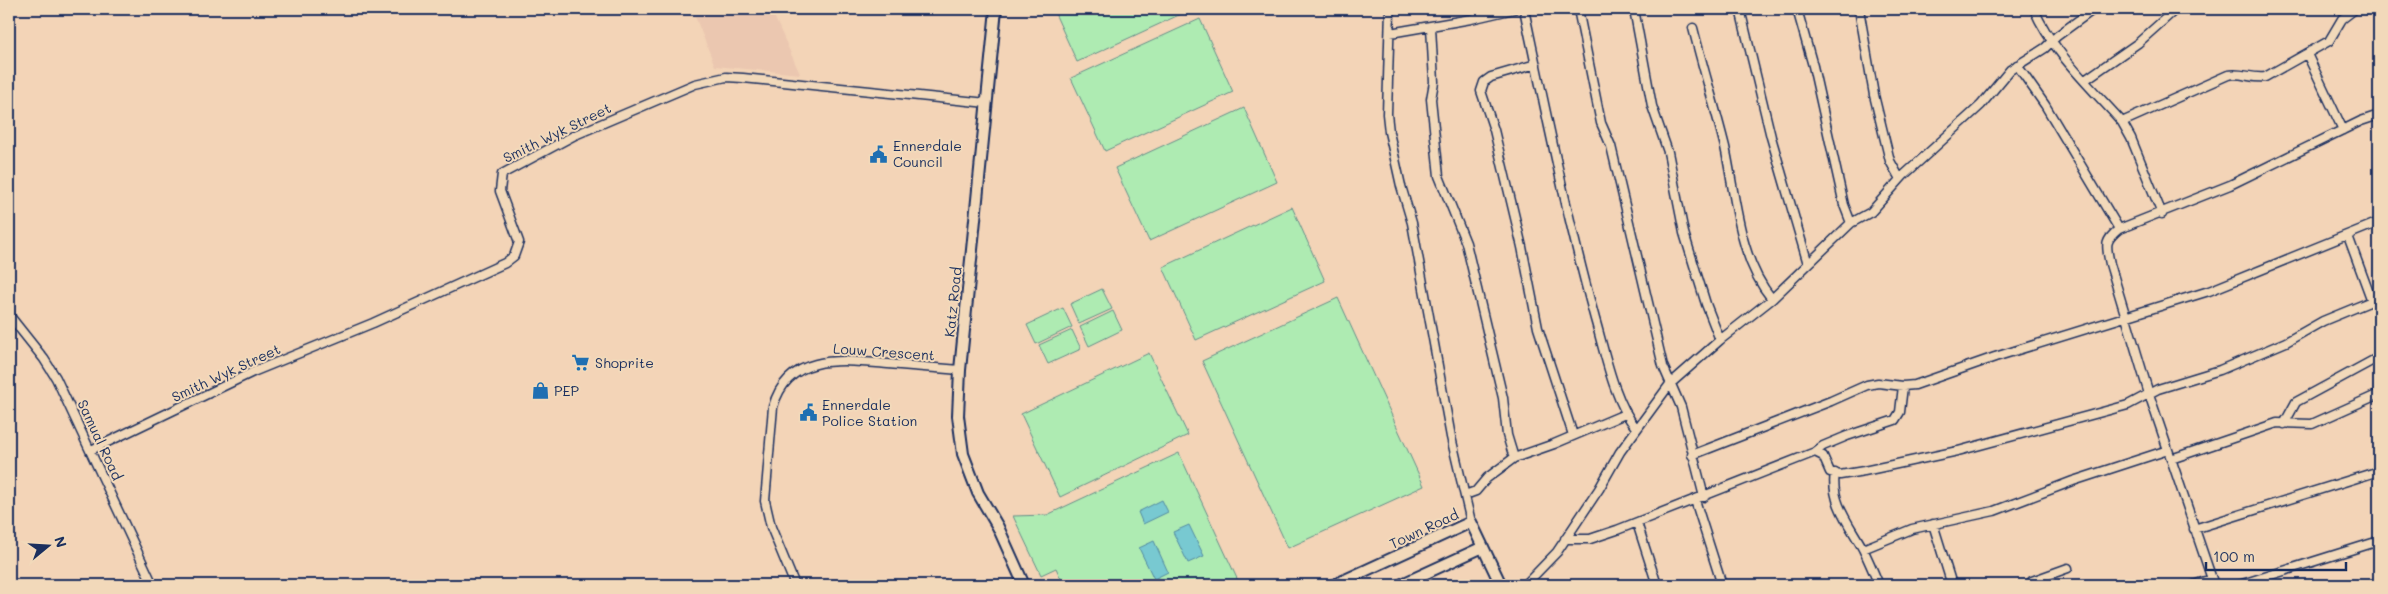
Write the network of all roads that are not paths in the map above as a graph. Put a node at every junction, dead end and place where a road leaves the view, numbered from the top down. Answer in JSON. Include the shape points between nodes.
{"nodes":[{"id":1,"x":996,"y":9,"type":"edge"},
{"id":2,"x":1390,"y":9,"type":"edge"},
{"id":3,"x":1514,"y":9,"type":"edge"},
{"id":4,"x":1524,"y":9,"type":"edge"},
{"id":5,"x":1578,"y":9,"type":"edge"},
{"id":6,"x":1634,"y":9,"type":"edge"},
{"id":7,"x":1740,"y":9,"type":"edge"},
{"id":8,"x":1797,"y":9,"type":"edge"},
{"id":9,"x":1858,"y":9,"type":"edge"},
{"id":10,"x":2034,"y":9,"type":"edge"},
{"id":11,"x":2093,"y":9,"type":"edge"},
{"id":12,"x":2176,"y":9,"type":"edge"},
{"id":13,"x":2355,"y":9,"type":"edge"},
{"id":14,"x":1431,"y":27,"type":"junction"},
{"id":15,"x":1693,"y":28,"type":"dead end"},
{"id":16,"x":1390,"y":32,"type":"junction"},
{"id":17,"x":2052,"y":40,"type":"junction"},
{"id":18,"x":2307,"y":54,"type":"junction"},
{"id":19,"x":1536,"y":64,"type":"junction"},
{"id":20,"x":2016,"y":65,"type":"junction"},
{"id":21,"x":2085,"y":80,"type":"junction"},
{"id":22,"x":987,"y":103,"type":"junction"},
{"id":23,"x":2379,"y":115,"type":"edge"},
{"id":24,"x":2122,"y":122,"type":"junction"},
{"id":25,"x":2343,"y":130,"type":"junction"},
{"id":26,"x":1900,"y":179,"type":"junction"},
{"id":27,"x":2162,"y":214,"type":"junction"},
{"id":28,"x":2379,"y":222,"type":"edge"},
{"id":29,"x":1851,"y":223,"type":"junction"},
{"id":30,"x":2120,"y":229,"type":"junction"},
{"id":31,"x":2348,"y":236,"type":"junction"},
{"id":32,"x":1808,"y":264,"type":"junction"},
{"id":33,"x":1772,"y":299,"type":"junction"},
{"id":34,"x":2376,"y":300,"type":"edge"},
{"id":35,"x":9,"y":314,"type":"edge"},
{"id":36,"x":2126,"y":316,"type":"junction"},
{"id":37,"x":1720,"y":340,"type":"junction"},
{"id":38,"x":2379,"y":357,"type":"edge"},
{"id":39,"x":960,"y":370,"type":"junction"},
{"id":40,"x":1670,"y":384,"type":"junction"},
{"id":41,"x":1903,"y":386,"type":"junction"},
{"id":42,"x":2149,"y":394,"type":"junction"},
{"id":43,"x":2379,"y":394,"type":"edge"},
{"id":44,"x":1625,"y":414,"type":"junction"},
{"id":45,"x":2284,"y":424,"type":"junction"},
{"id":46,"x":1636,"y":428,"type":"junction"},
{"id":47,"x":1573,"y":435,"type":"junction"},
{"id":48,"x":91,"y":450,"type":"junction"},
{"id":49,"x":2168,"y":450,"type":"junction"},
{"id":50,"x":1815,"y":452,"type":"junction"},
{"id":51,"x":1692,"y":455,"type":"junction"},
{"id":52,"x":1514,"y":458,"type":"junction"},
{"id":53,"x":2171,"y":459,"type":"junction"},
{"id":54,"x":2379,"y":471,"type":"edge"},
{"id":55,"x":1835,"y":473,"type":"junction"},
{"id":56,"x":1465,"y":495,"type":"junction"},
{"id":57,"x":1704,"y":497,"type":"junction"},
{"id":58,"x":1695,"y":500,"type":"junction"},
{"id":59,"x":1471,"y":522,"type":"junction"},
{"id":60,"x":1637,"y":522,"type":"junction"},
{"id":61,"x":1933,"y":524,"type":"junction"},
{"id":62,"x":2194,"y":529,"type":"junction"},
{"id":63,"x":1565,"y":539,"type":"junction"},
{"id":64,"x":2379,"y":541,"type":"edge"},
{"id":65,"x":1483,"y":547,"type":"junction"},
{"id":66,"x":1863,"y":549,"type":"junction"},
{"id":67,"x":2068,"y":568,"type":"dead end"},
{"id":68,"x":2213,"y":582,"type":"edge"},
{"id":69,"x":154,"y":585,"type":"edge"},
{"id":70,"x":795,"y":585,"type":"edge"},
{"id":71,"x":1024,"y":585,"type":"edge"},
{"id":72,"x":1334,"y":585,"type":"edge"},
{"id":73,"x":1400,"y":585,"type":"edge"},
{"id":74,"x":1501,"y":585,"type":"edge"},
{"id":75,"x":1524,"y":585,"type":"edge"},
{"id":76,"x":1657,"y":585,"type":"edge"},
{"id":77,"x":1722,"y":585,"type":"edge"},
{"id":78,"x":1879,"y":585,"type":"edge"},
{"id":79,"x":1952,"y":585,"type":"edge"},
{"id":80,"x":2030,"y":585,"type":"edge"},
{"id":81,"x":2194,"y":585,"type":"edge"},
{"id":82,"x":2239,"y":585,"type":"edge"}],
"edges":[{"from":1,"to":22,"type":"street","name":"Katz Road"},
{"from":2,"to":16,"type":"street"},
{"from":3,"to":14,"type":"street"},
{"from":4,"to":19,"type":"street"},
{"from":5,"to":40,"type":"street","via":[[1601,122],[1611,146]]},
{"from":6,"to":37,"type":"street","via":[[1652,106],[1668,152],[1684,232]]},
{"from":7,"to":32,"type":"street","via":[[1771,138]]},
{"from":8,"to":29,"type":"street"},
{"from":9,"to":26,"type":"street","via":[[1887,152]]},
{"from":10,"to":17,"type":"street"},
{"from":11,"to":17,"type":"street"},
{"from":12,"to":21,"type":"street","via":[[2138,43]]},
{"from":13,"to":18,"type":"street","via":[[2342,19],[2329,41]]},
{"from":14,"to":16,"type":"street"},
{"from":14,"to":52,"type":"street","via":[[1434,82],[1431,99],[1439,176],[1466,243]]},
{"from":15,"to":33,"type":"street","via":[[1750,263]]},
{"from":16,"to":56,"type":"street","via":[[1389,132],[1412,224],[1449,428]]},
{"from":17,"to":20,"type":"street","via":[[2045,48]]},
{"from":17,"to":21,"type":"street"},
{"from":18,"to":24,"type":"street","via":[[2265,77],[2228,75]]},
{"from":18,"to":25,"type":"street"},
{"from":19,"to":44,"type":"street","via":[[1574,242],[1605,356]]},
{"from":19,"to":47,"type":"street","via":[[1492,77],[1484,82],[1481,91],[1494,130],[1520,238],[1538,328]]},
{"from":20,"to":26,"type":"street","via":[[1981,105]]},
{"from":20,"to":30,"type":"street","via":[[2045,105]]},
{"from":21,"to":24,"type":"street"},
{"from":22,"to":39,"type":"street","name":"Katz Road"},
{"from":22,"to":48,"type":"street","name":"Smith Wyk Street","via":[[742,78],[726,77],[695,84],[575,135],[502,174],[500,190],[519,242],[514,256],[506,263],[253,372]]},
{"from":23,"to":25,"type":"street"},
{"from":24,"to":27,"type":"street"},
{"from":25,"to":27,"type":"street","via":[[2230,186]]},
{"from":26,"to":29,"type":"street","via":[[1871,212]]},
{"from":27,"to":30,"type":"street"},
{"from":28,"to":31,"type":"street"},
{"from":29,"to":32,"type":"street"},
{"from":30,"to":36,"type":"street","via":[[2109,237],[2107,246]]},
{"from":31,"to":34,"type":"street"},
{"from":31,"to":36,"type":"street","via":[[2210,290]]},
{"from":32,"to":33,"type":"street"},
{"from":33,"to":37,"type":"street"},
{"from":34,"to":42,"type":"street","via":[[2323,321],[2286,342],[2220,370]]},
{"from":35,"to":48,"type":"street","name":"Samual Road","via":[[48,365]]},
{"from":36,"to":41,"type":"street","via":[[1915,385]]},
{"from":36,"to":42,"type":"street"},
{"from":37,"to":40,"type":"street"},
{"from":38,"to":45,"type":"street","via":[[2296,402]]},
{"from":39,"to":70,"type":"street","name":"Louw Crescent","via":[[830,360],[795,372],[777,392],[765,501],[771,527]]},
{"from":39,"to":71,"type":"street","name":"Katz Road","via":[[958,416],[963,454],[978,493],[998,527]]},
{"from":40,"to":46,"type":"street"},
{"from":40,"to":51,"type":"street","via":[[1681,407]]},
{"from":41,"to":50,"type":"street","via":[[1900,412],[1895,420],[1847,436]]},
{"from":41,"to":51,"type":"street","via":[[1867,385]]},
{"from":42,"to":49,"type":"street"},
{"from":42,"to":55,"type":"street","via":[[2128,404],[1958,450],[1864,471]]},
{"from":43,"to":45,"type":"street","via":[[2312,424]]},
{"from":44,"to":46,"type":"street"},
{"from":44,"to":47,"type":"street"},
{"from":45,"to":53,"type":"street","via":[[2277,423]]},
{"from":46,"to":63,"type":"street"},
{"from":47,"to":52,"type":"street"},
{"from":48,"to":69,"type":"street","name":"Samual Road"},
{"from":49,"to":53,"type":"street"},
{"from":49,"to":61,"type":"street","via":[[1994,511]]},
{"from":50,"to":55,"type":"street","via":[[1823,456],[1830,472]]},
{"from":50,"to":57,"type":"street"},
{"from":51,"to":57,"type":"street"},
{"from":52,"to":56,"type":"street","via":[[1476,490]]},
{"from":53,"to":62,"type":"street"},
{"from":54,"to":62,"type":"street"},
{"from":55,"to":66,"type":"street","via":[[1833,485],[1838,506]]},
{"from":56,"to":59,"type":"street"},
{"from":57,"to":58,"type":"street"},
{"from":58,"to":60,"type":"street"},
{"from":58,"to":77,"type":"street"},
{"from":59,"to":65,"type":"street","name":"Town Road"},
{"from":59,"to":72,"type":"street","name":"Town Road"},
{"from":60,"to":63,"type":"street","via":[[1590,539]]},
{"from":60,"to":76,"type":"street"},
{"from":61,"to":66,"type":"street"},
{"from":61,"to":79,"type":"street"},
{"from":62,"to":68,"type":"street"},
{"from":63,"to":75,"type":"street"},
{"from":64,"to":82,"type":"street"},
{"from":65,"to":73,"type":"street"},
{"from":65,"to":74,"type":"street","name":"Town Road"},
{"from":66,"to":78,"type":"street"},
{"from":67,"to":80,"type":"street","via":[[2032,581]]},
{"from":68,"to":81,"type":"street"}]}
